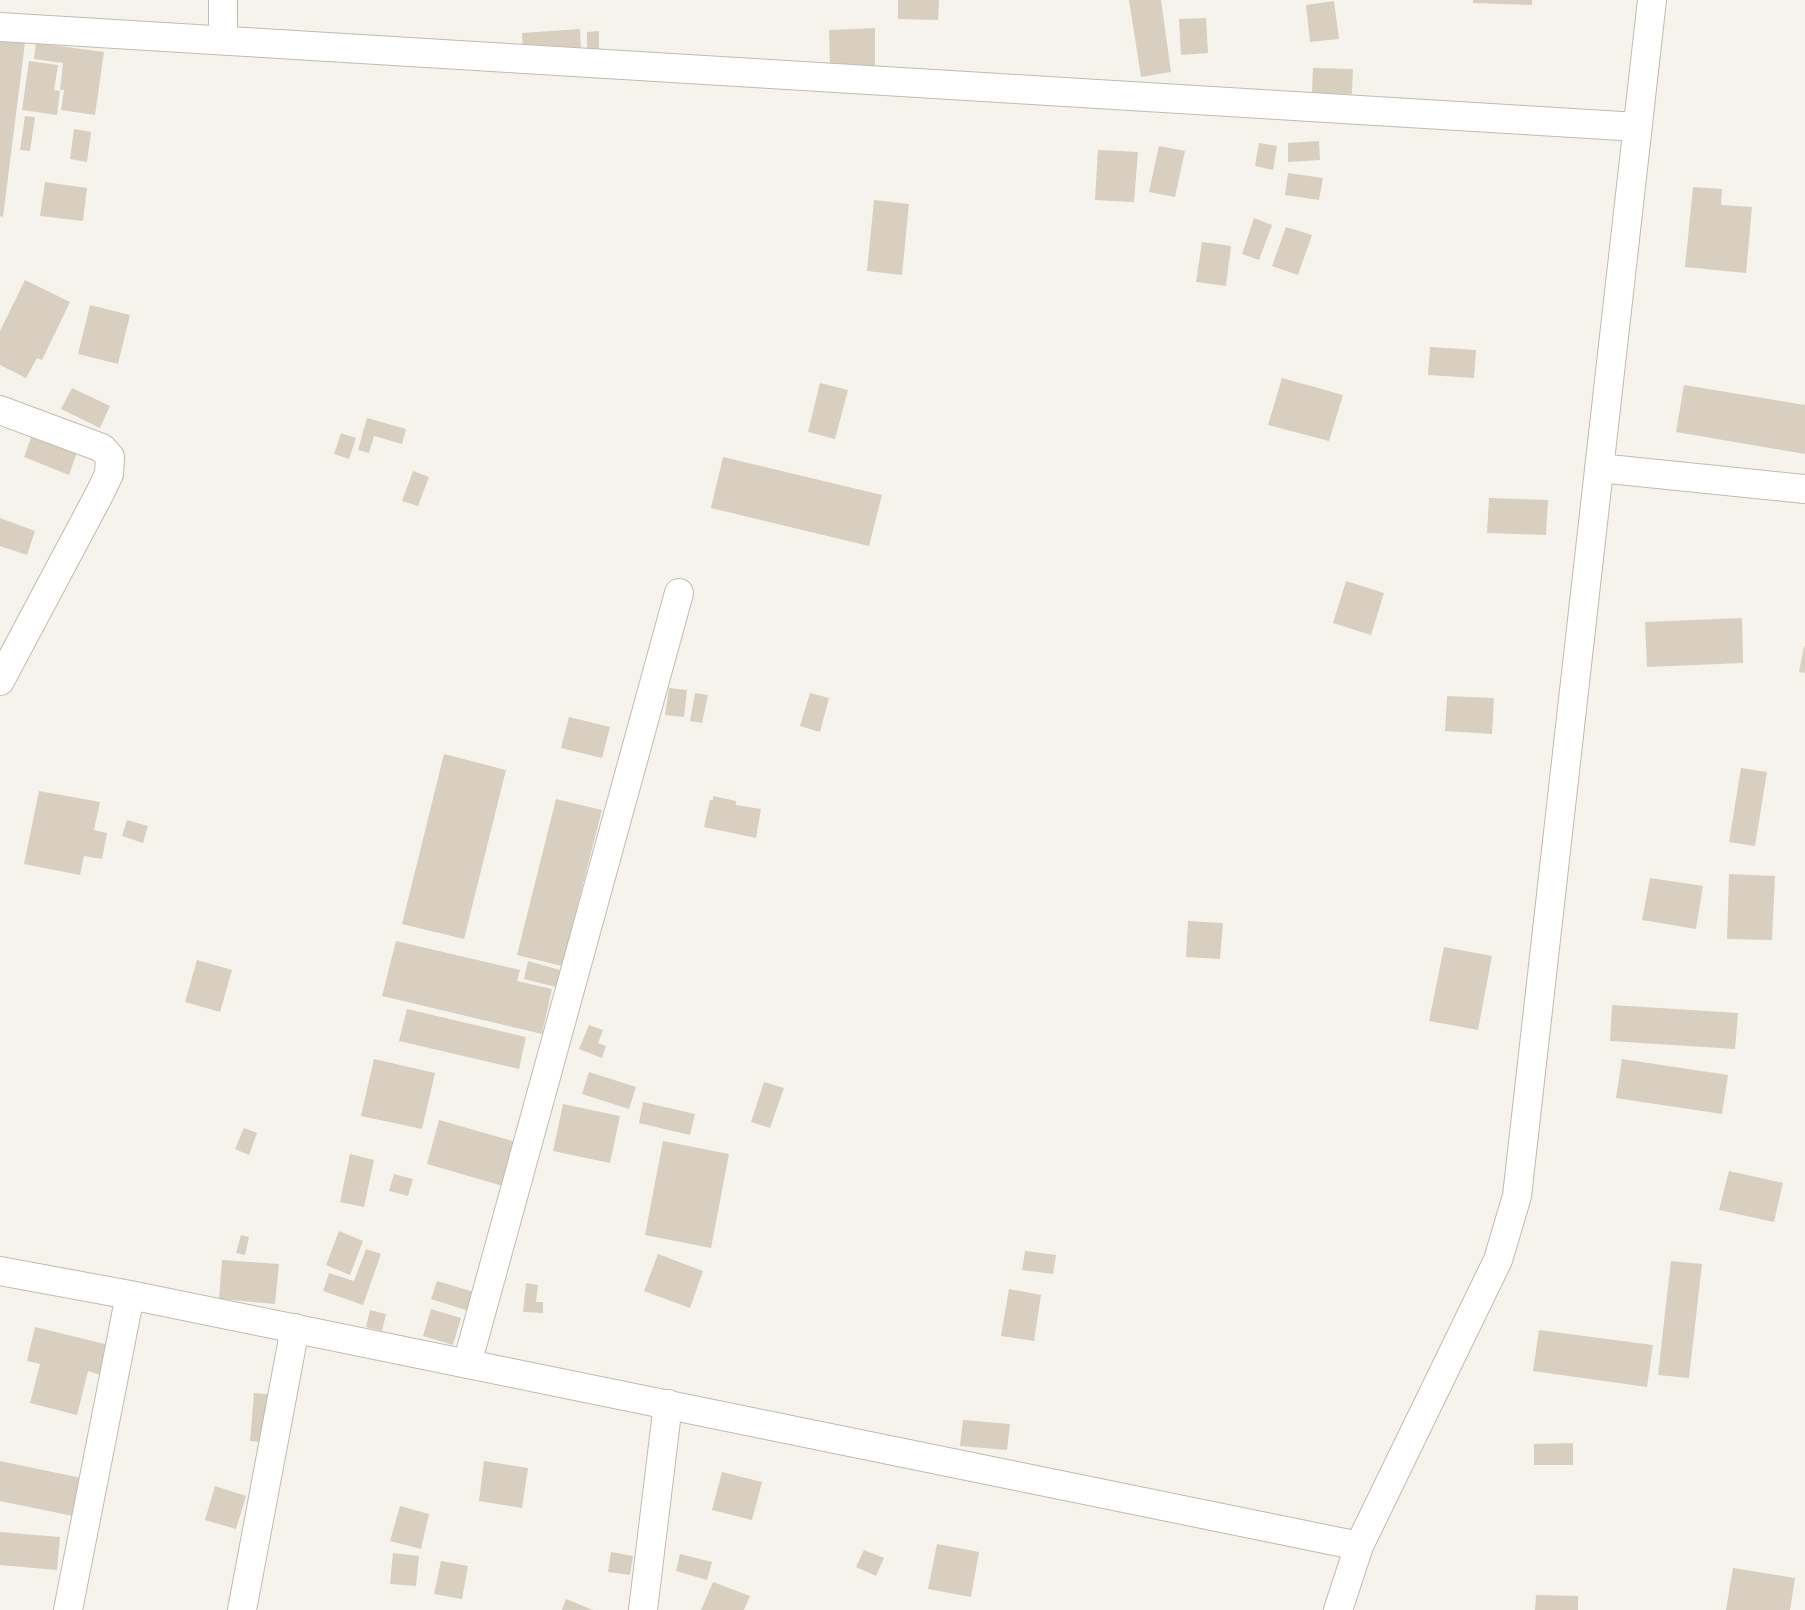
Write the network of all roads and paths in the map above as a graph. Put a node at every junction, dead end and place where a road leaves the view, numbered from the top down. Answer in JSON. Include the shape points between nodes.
{"nodes":[{"id":1,"x":223,"y":0,"type":"edge"},
{"id":2,"x":1652,"y":0,"type":"edge"},
{"id":3,"x":0,"y":27,"type":"edge"},
{"id":4,"x":223,"y":40,"type":"junction"},
{"id":5,"x":1638,"y":126,"type":"junction"},
{"id":6,"x":0,"y":410,"type":"edge"},
{"id":7,"x":1599,"y":468,"type":"junction"},
{"id":8,"x":1805,"y":489,"type":"edge"},
{"id":9,"x":678,"y":593,"type":"dead end"},
{"id":10,"x":0,"y":681,"type":"edge"},
{"id":11,"x":0,"y":1271,"type":"edge"},
{"id":12,"x":130,"y":1294,"type":"junction"},
{"id":13,"x":295,"y":1328,"type":"junction"},
{"id":14,"x":466,"y":1364,"type":"junction"},
{"id":15,"x":668,"y":1404,"type":"junction"},
{"id":16,"x":1359,"y":1546,"type":"junction"},
{"id":17,"x":68,"y":1610,"type":"edge"},
{"id":18,"x":242,"y":1610,"type":"edge"},
{"id":19,"x":643,"y":1610,"type":"edge"},
{"id":20,"x":1338,"y":1610,"type":"edge"}],
"edges":[{"from":1,"to":4,"type":"street"},
{"from":2,"to":5,"type":"street"},
{"from":3,"to":4,"type":"street"},
{"from":4,"to":5,"type":"street"},
{"from":5,"to":7,"type":"street"},
{"from":6,"to":10,"type":"street","via":[[102,448],[110,457],[108,474],[100,493]]},
{"from":7,"to":8,"type":"street"},
{"from":7,"to":16,"type":"street","via":[[1517,1196],[1498,1260]]},
{"from":9,"to":14,"type":"street"},
{"from":11,"to":12,"type":"street"},
{"from":12,"to":13,"type":"street"},
{"from":12,"to":17,"type":"street"},
{"from":13,"to":14,"type":"street"},
{"from":13,"to":18,"type":"street"},
{"from":14,"to":15,"type":"street"},
{"from":15,"to":16,"type":"street"},
{"from":15,"to":19,"type":"street"},
{"from":16,"to":20,"type":"street"}]}
